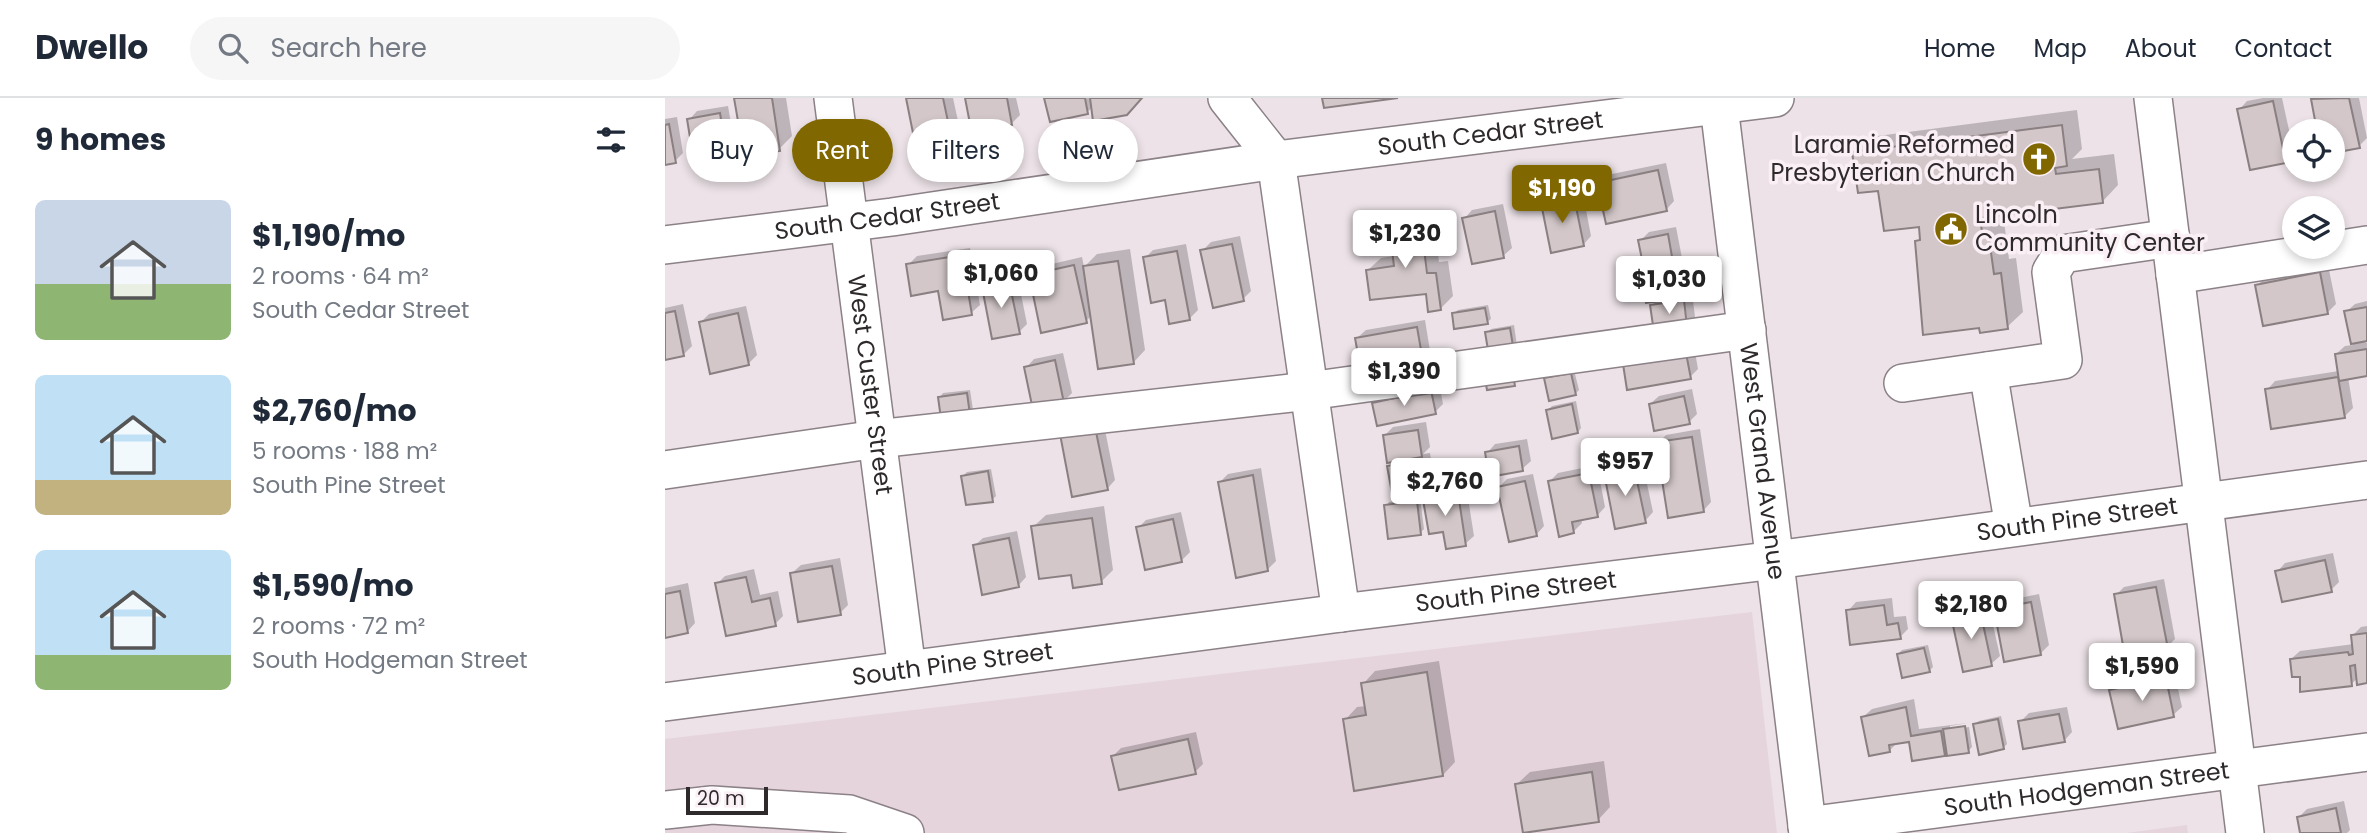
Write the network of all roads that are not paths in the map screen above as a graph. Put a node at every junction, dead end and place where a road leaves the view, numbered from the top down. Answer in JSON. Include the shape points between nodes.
{"nodes":[{"id":1,"x":833,"y":98,"type":"edge"},
{"id":2,"x":1227,"y":98,"type":"edge"},
{"id":3,"x":1775,"y":98,"type":"edge"},
{"id":4,"x":2153,"y":98,"type":"edge"},
{"id":5,"x":1718,"y":102,"type":"edge"},
{"id":6,"x":1276,"y":160,"type":"junction"},
{"id":7,"x":850,"y":223,"type":"junction"},
{"id":8,"x":2171,"y":238,"type":"junction"},
{"id":9,"x":665,"y":245,"type":"edge"},
{"id":10,"x":2367,"y":245,"type":"edge"},
{"id":11,"x":2175,"y":275,"type":"junction"},
{"id":12,"x":1747,"y":330,"type":"junction"},
{"id":13,"x":1988,"y":371,"type":"junction"},
{"id":14,"x":1903,"y":383,"type":"dead end"},
{"id":15,"x":1309,"y":391,"type":"junction"},
{"id":16,"x":877,"y":439,"type":"junction"},
{"id":17,"x":665,"y":470,"type":"edge"},
{"id":18,"x":2367,"y":480,"type":"edge"},
{"id":19,"x":2204,"y":500,"type":"junction"},
{"id":20,"x":2014,"y":527,"type":"junction"},
{"id":21,"x":1776,"y":560,"type":"junction"},
{"id":22,"x":1341,"y":613,"type":"junction"},
{"id":23,"x":907,"y":670,"type":"junction"},
{"id":24,"x":665,"y":702,"type":"edge"},
{"id":25,"x":2367,"y":752,"type":"edge"},
{"id":26,"x":2238,"y":769,"type":"junction"},
{"id":27,"x":665,"y":810,"type":"edge"},
{"id":28,"x":2245,"y":828,"type":"edge"},
{"id":29,"x":1807,"y":829,"type":"edge"},
{"id":30,"x":905,"y":833,"type":"edge"}],
"edges":[{"from":1,"to":7,"type":"street","name":"West Custer Street"},
{"from":2,"to":6,"type":"street"},
{"from":3,"to":5,"type":"street","name":"South Cedar Street"},
{"from":4,"to":8,"type":"street"},
{"from":5,"to":6,"type":"street","name":"South Cedar Street"},
{"from":5,"to":12,"type":"street","name":"West Grand Avenue"},
{"from":6,"to":7,"type":"street","name":"South Cedar Street"},
{"from":6,"to":15,"type":"street"},
{"from":7,"to":9,"type":"street","name":"South Cedar Street"},
{"from":7,"to":16,"type":"street","name":"West Custer Street"},
{"from":8,"to":11,"type":"street"},
{"from":8,"to":13,"type":"street","via":[[2062,254],[2051,272],[2063,360]]},
{"from":10,"to":11,"type":"street"},
{"from":11,"to":19,"type":"street"},
{"from":12,"to":15,"type":"street"},
{"from":12,"to":21,"type":"street","name":"West Grand Avenue"},
{"from":13,"to":14,"type":"street"},
{"from":13,"to":20,"type":"street"},
{"from":15,"to":16,"type":"street"},
{"from":15,"to":22,"type":"street"},
{"from":16,"to":17,"type":"street"},
{"from":16,"to":23,"type":"street","name":"West Custer Street"},
{"from":18,"to":19,"type":"street","name":"South Pine Street"},
{"from":19,"to":20,"type":"street","name":"South Pine Street"},
{"from":19,"to":26,"type":"street"},
{"from":20,"to":21,"type":"street","name":"South Pine Street"},
{"from":21,"to":22,"type":"street","name":"South Pine Street"},
{"from":21,"to":29,"type":"street","name":"West Grand Avenue"},
{"from":22,"to":23,"type":"street","name":"South Pine Street"},
{"from":23,"to":24,"type":"street","name":"South Pine Street"},
{"from":25,"to":26,"type":"street","name":"South Hodgeman Street"},
{"from":26,"to":28,"type":"street"},
{"from":26,"to":29,"type":"street","name":"South Hodgeman Street"},
{"from":27,"to":30,"type":"street","via":[[712,805],[849,814]]}]}
